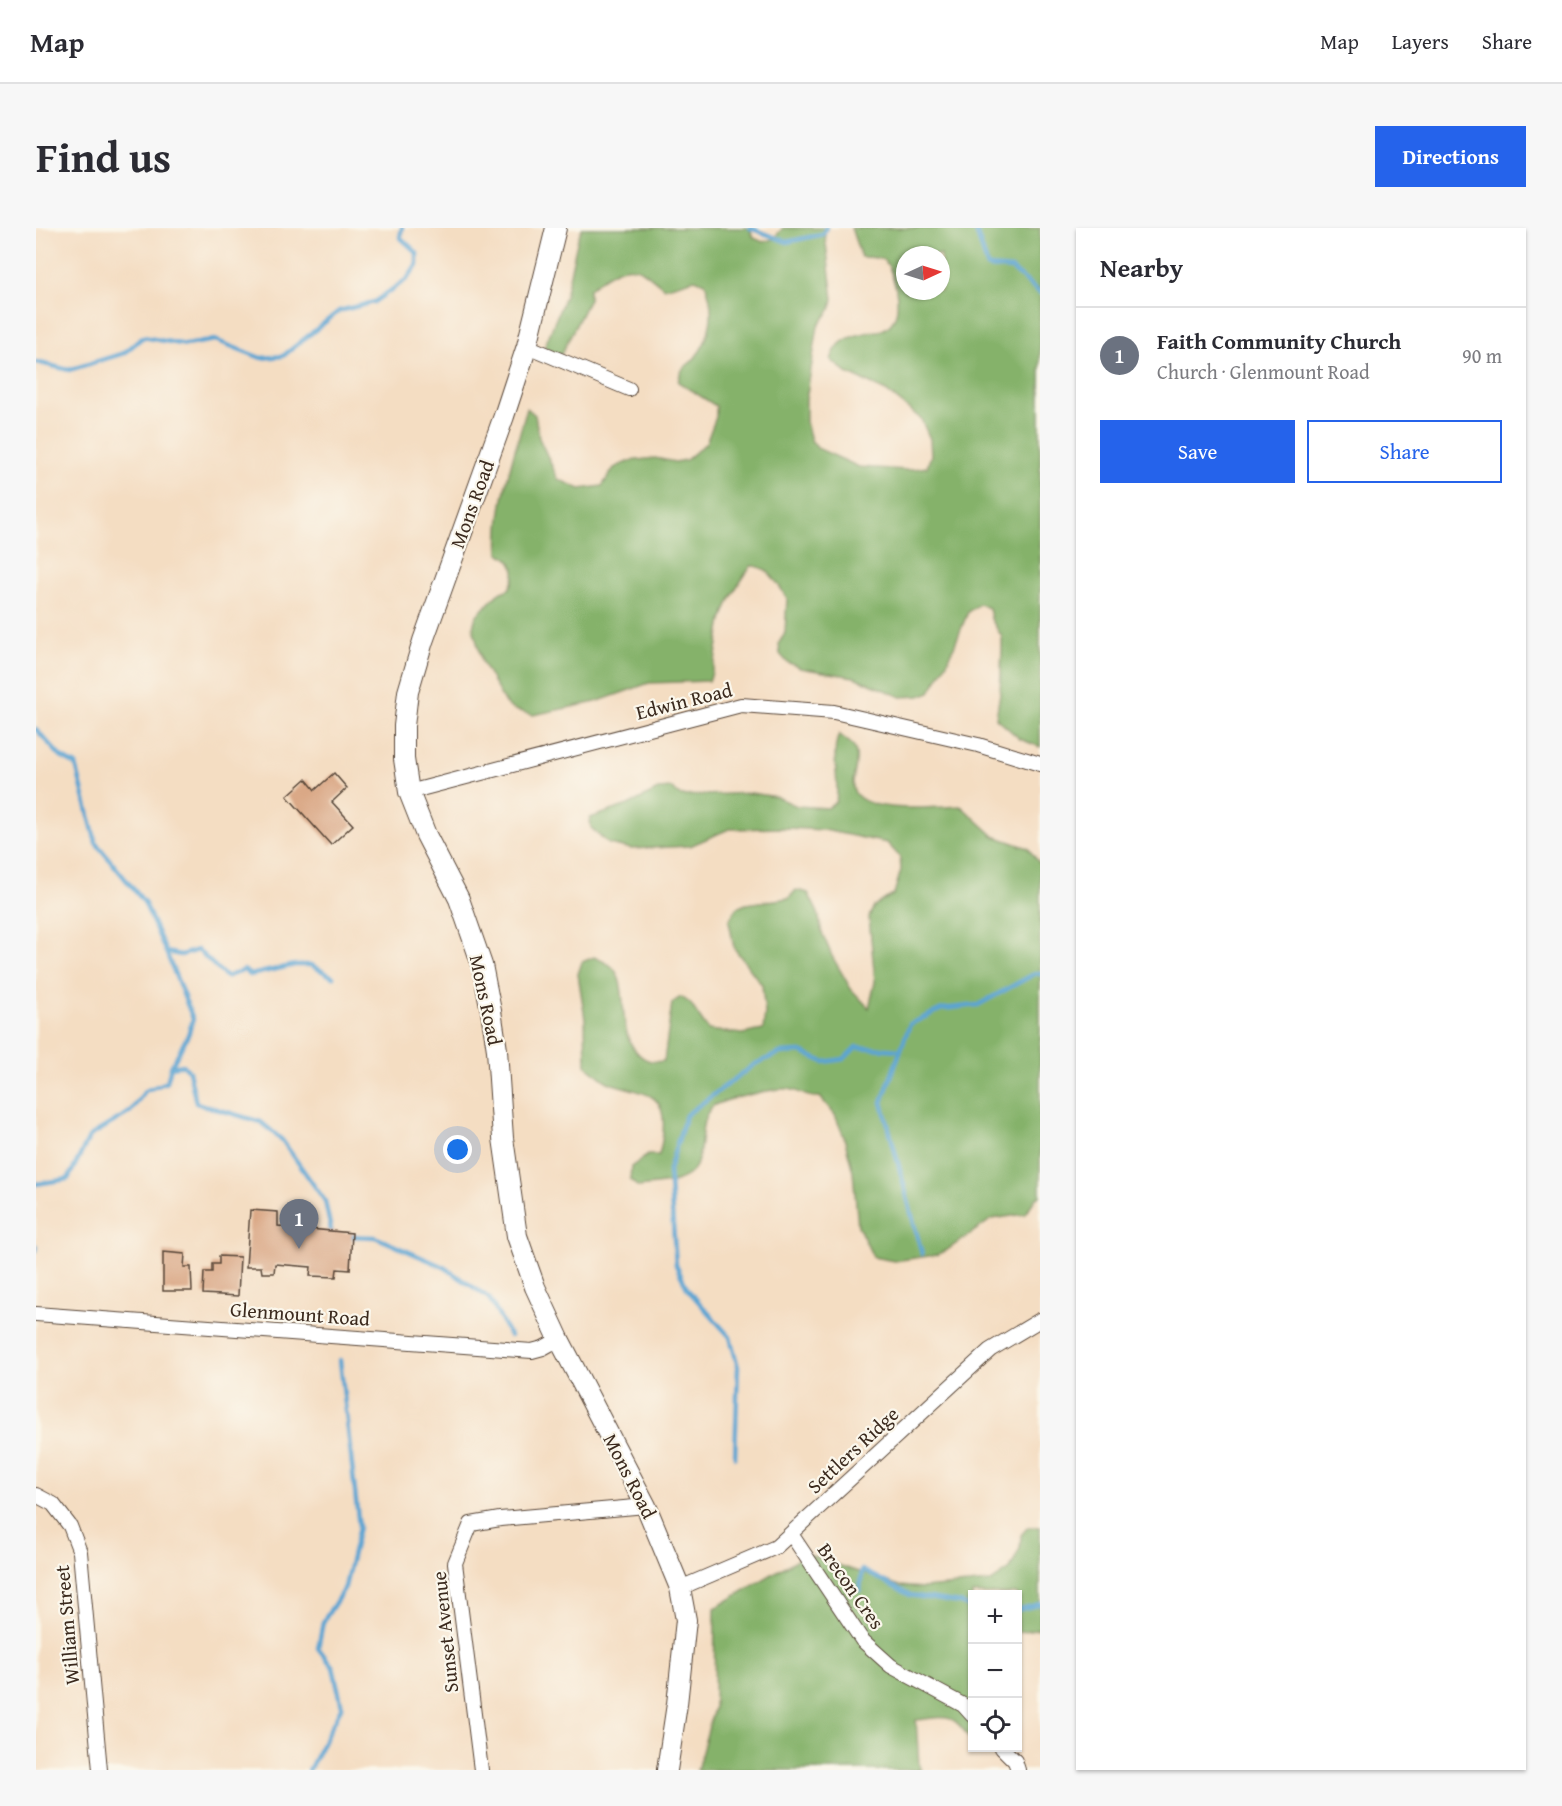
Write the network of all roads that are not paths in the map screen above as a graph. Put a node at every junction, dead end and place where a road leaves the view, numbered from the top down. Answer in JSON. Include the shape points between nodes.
{"nodes":[{"id":1,"x":556,"y":228,"type":"edge"},
{"id":2,"x":527,"y":346,"type":"junction"},
{"id":3,"x":629,"y":389,"type":"dead end"},
{"id":4,"x":1040,"y":764,"type":"edge"},
{"id":5,"x":409,"y":792,"type":"junction"},
{"id":6,"x":36,"y":1314,"type":"edge"},
{"id":7,"x":1040,"y":1320,"type":"edge"},
{"id":8,"x":559,"y":1339,"type":"junction"},
{"id":9,"x":36,"y":1495,"type":"edge"},
{"id":10,"x":646,"y":1506,"type":"junction"},
{"id":11,"x":791,"y":1534,"type":"junction"},
{"id":12,"x":680,"y":1588,"type":"junction"},
{"id":13,"x":968,"y":1711,"type":"edge"},
{"id":14,"x":1006,"y":1752,"type":"edge"},
{"id":15,"x":100,"y":1770,"type":"edge"},
{"id":16,"x":481,"y":1770,"type":"edge"},
{"id":17,"x":667,"y":1770,"type":"edge"},
{"id":18,"x":1018,"y":1770,"type":"edge"}],
"edges":[{"from":1,"to":2,"type":"main road","name":"Mons Road"},
{"from":2,"to":3,"type":"street"},
{"from":2,"to":5,"type":"main road","name":"Mons Road","via":[[408,692],[404,759]]},
{"from":4,"to":5,"type":"street","name":"Edwin Road","via":[[978,745],[834,712],[741,705]]},
{"from":5,"to":8,"type":"main road","name":"Mons Road","via":[[459,899],[482,965],[497,1050],[503,1138],[518,1236]]},
{"from":6,"to":8,"type":"street","name":"Glenmount Road","via":[[532,1351]]},
{"from":7,"to":11,"type":"street","name":"Settlers Ridge","via":[[990,1350]]},
{"from":8,"to":10,"type":"main road","name":"Mons Road"},
{"from":9,"to":15,"type":"street","name":"William Street","via":[[53,1504],[70,1526],[80,1552]]},
{"from":10,"to":12,"type":"main road","name":"Mons Road"},
{"from":10,"to":16,"type":"street","name":"Sunset Avenue","via":[[471,1524],[455,1563]]},
{"from":11,"to":12,"type":"street","name":"Settlers Ridge","via":[[776,1547]]},
{"from":11,"to":13,"type":"street","name":"Brecon Cres","via":[[862,1640],[891,1666]]},
{"from":12,"to":17,"type":"main road","name":"Mons Road","via":[[686,1620]]},
{"from":14,"to":18,"type":"street"}]}
